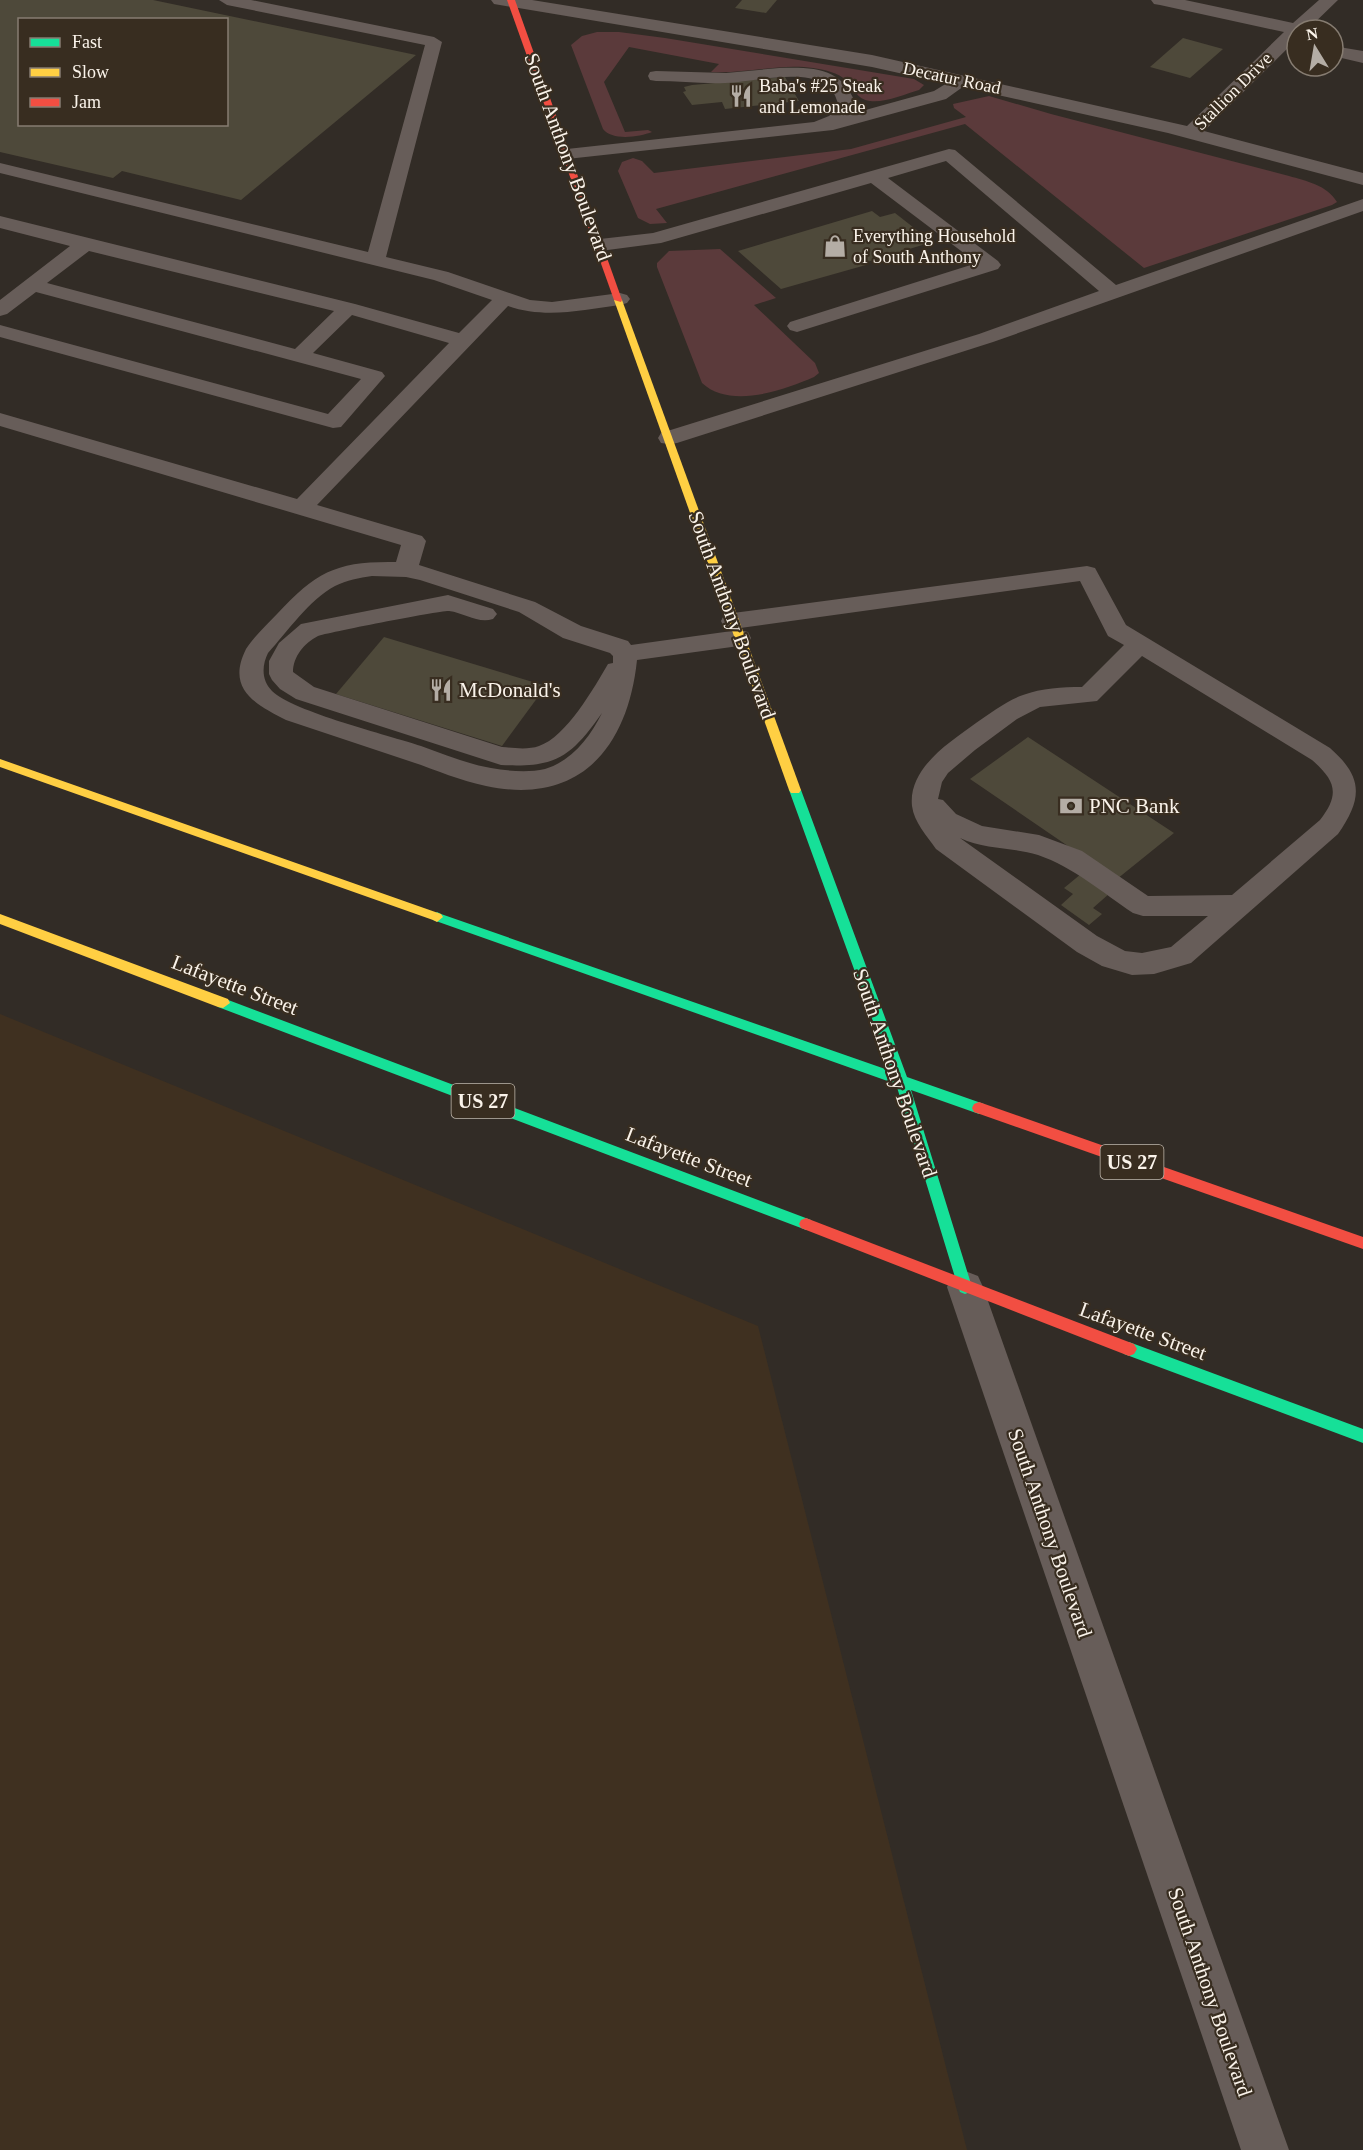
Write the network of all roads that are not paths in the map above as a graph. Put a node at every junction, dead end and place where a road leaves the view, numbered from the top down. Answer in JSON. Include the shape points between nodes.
{"nodes":[{"id":1,"x":227,"y":0,"type":"edge"},
{"id":2,"x":1160,"y":0,"type":"edge"},
{"id":3,"x":1329,"y":0,"type":"edge"},
{"id":4,"x":507,"y":1,"type":"edge"},
{"id":5,"x":327,"y":6,"type":"dead end"},
{"id":6,"x":314,"y":18,"type":"junction"},
{"id":7,"x":1312,"y":18,"type":"edge"},
{"id":8,"x":1285,"y":35,"type":"edge"},
{"id":9,"x":1285,"y":45,"type":"edge"},
{"id":10,"x":1345,"y":53,"type":"edge"},
{"id":11,"x":1363,"y":57,"type":"edge"},
{"id":12,"x":656,"y":76,"type":"dead end"},
{"id":13,"x":963,"y":81,"type":"junction"},
{"id":14,"x":797,"y":130,"type":"junction"},
{"id":15,"x":1191,"y":134,"type":"junction"},
{"id":16,"x":567,"y":154,"type":"junction"},
{"id":17,"x":0,"y":168,"type":"edge"},
{"id":18,"x":874,"y":176,"type":"junction"},
{"id":19,"x":1363,"y":179,"type":"edge"},
{"id":20,"x":1363,"y":205,"type":"edge"},
{"id":21,"x":0,"y":222,"type":"edge"},
{"id":22,"x":85,"y":244,"type":"junction"},
{"id":23,"x":600,"y":245,"type":"junction"},
{"id":24,"x":376,"y":260,"type":"junction"},
{"id":25,"x":32,"y":285,"type":"junction"},
{"id":26,"x":1113,"y":293,"type":"junction"},
{"id":27,"x":620,"y":299,"type":"junction"},
{"id":28,"x":503,"y":300,"type":"junction"},
{"id":29,"x":348,"y":308,"type":"junction"},
{"id":30,"x":0,"y":310,"type":"edge"},
{"id":31,"x":797,"y":326,"type":"dead end"},
{"id":32,"x":0,"y":331,"type":"edge"},
{"id":33,"x":464,"y":341,"type":"junction"},
{"id":34,"x":299,"y":356,"type":"junction"},
{"id":35,"x":0,"y":419,"type":"edge"},
{"id":36,"x":333,"y":422,"type":"junction"},
{"id":37,"x":374,"y":434,"type":"junction"},
{"id":38,"x":669,"y":438,"type":"junction"},
{"id":39,"x":301,"y":508,"type":"junction"},
{"id":40,"x":406,"y":570,"type":"junction"},
{"id":41,"x":736,"y":630,"type":"junction"},
{"id":42,"x":572,"y":632,"type":"junction"},
{"id":43,"x":1140,"y":644,"type":"junction"},
{"id":44,"x":626,"y":654,"type":"junction"},
{"id":45,"x":0,"y":763,"type":"edge"},
{"id":46,"x":926,"y":788,"type":"junction"},
{"id":47,"x":947,"y":821,"type":"junction"},
{"id":48,"x":1240,"y":905,"type":"junction"},
{"id":49,"x":0,"y":919,"type":"edge"},
{"id":50,"x":1193,"y":944,"type":"junction"},
{"id":51,"x":901,"y":1080,"type":"junction"},
{"id":52,"x":1363,"y":1243,"type":"edge"},
{"id":53,"x":965,"y":1287,"type":"junction"},
{"id":54,"x":1363,"y":1436,"type":"edge"},
{"id":55,"x":1265,"y":2150,"type":"edge"}],
"edges":[{"from":1,"to":6,"type":"lane"},
{"from":2,"to":8,"type":"street"},
{"from":3,"to":7,"type":"street","name":"Stallion Drive"},
{"from":4,"to":13,"type":"street","name":"Decatur Road","via":[[872,61]]},
{"from":4,"to":16,"type":"main road","name":"South Anthony Boulevard"},
{"from":5,"to":6,"type":"lane"},
{"from":6,"to":24,"type":"lane","via":[[434,42]]},
{"from":9,"to":15,"type":"street","name":"Stallion Drive"},
{"from":10,"to":11,"type":"street"},
{"from":12,"to":14,"type":"lane","via":[[727,78],[802,73],[834,81],[848,101],[844,114]]},
{"from":13,"to":14,"type":"lane","via":[[926,100],[833,125]]},
{"from":13,"to":15,"type":"street","name":"Decatur Road"},
{"from":14,"to":16,"type":"lane"},
{"from":15,"to":19,"type":"street","name":"Decatur Road"},
{"from":16,"to":23,"type":"main road","name":"South Anthony Boulevard"},
{"from":17,"to":24,"type":"lane"},
{"from":18,"to":23,"type":"lane","via":[[654,239]]},
{"from":18,"to":26,"type":"lane","via":[[949,154]]},
{"from":18,"to":31,"type":"lane","via":[[991,265]]},
{"from":20,"to":26,"type":"lane"},
{"from":21,"to":22,"type":"lane"},
{"from":22,"to":25,"type":"lane"},
{"from":22,"to":29,"type":"lane"},
{"from":23,"to":27,"type":"main road","name":"South Anthony Boulevard"},
{"from":24,"to":28,"type":"lane","via":[[441,276]]},
{"from":25,"to":30,"type":"lane"},
{"from":25,"to":34,"type":"lane"},
{"from":26,"to":38,"type":"lane","via":[[987,338]]},
{"from":27,"to":28,"type":"lane","via":[[552,308]]},
{"from":27,"to":38,"type":"main road","name":"South Anthony Boulevard"},
{"from":28,"to":33,"type":"lane"},
{"from":29,"to":33,"type":"lane"},
{"from":29,"to":34,"type":"lane"},
{"from":32,"to":36,"type":"lane"},
{"from":33,"to":37,"type":"lane"},
{"from":34,"to":36,"type":"lane","via":[[375,376]]},
{"from":35,"to":39,"type":"lane"},
{"from":36,"to":37,"type":"lane"},
{"from":37,"to":39,"type":"lane"},
{"from":38,"to":41,"type":"main road","name":"South Anthony Boulevard"},
{"from":39,"to":40,"type":"lane","via":[[414,541]]},
{"from":40,"to":42,"type":"lane","via":[[527,607]]},
{"from":40,"to":44,"type":"lane","via":[[372,569],[342,574],[310,593],[258,649],[252,661],[255,687],[264,698],[295,714],[486,777],[524,781],[567,771],[595,747],[620,697]]},
{"from":41,"to":43,"type":"lane","via":[[1087,573],[1117,630]]},
{"from":41,"to":44,"type":"lane"},
{"from":41,"to":51,"type":"main road","name":"South Anthony Boulevard"},
{"from":42,"to":44,"type":"lane","via":[[607,642]]},
{"from":42,"to":44,"type":"lane","via":[[448,603],[310,630],[288,649],[281,661],[281,674],[304,693],[501,756],[523,758],[544,756],[572,737]]},
{"from":43,"to":46,"type":"lane","via":[[1088,695],[1035,700],[1008,713],[946,758]]},
{"from":43,"to":48,"type":"lane","via":[[1322,754],[1337,765],[1346,781],[1347,799],[1341,814]]},
{"from":45,"to":51,"type":"main road","number":"US 27"},
{"from":46,"to":47,"type":"lane","via":[[929,801]]},
{"from":46,"to":50,"type":"lane","via":[[925,807],[931,827],[946,842],[1107,957],[1129,965],[1152,964],[1181,955]]},
{"from":47,"to":48,"type":"lane","via":[[977,836],[1052,849],[1143,906]]},
{"from":47,"to":50,"type":"lane","via":[[1118,940],[1155,947]]},
{"from":48,"to":50,"type":"lane"},
{"from":49,"to":53,"type":"main road","name":"Lafayette Street","number":"US 27","via":[[752,1202]]},
{"from":51,"to":52,"type":"main road","number":"US 27"},
{"from":51,"to":53,"type":"main road","name":"South Anthony Boulevard"},
{"from":53,"to":54,"type":"main road","name":"Lafayette Street","number":"US 27"},
{"from":53,"to":55,"type":"street","name":"South Anthony Boulevard"}]}
